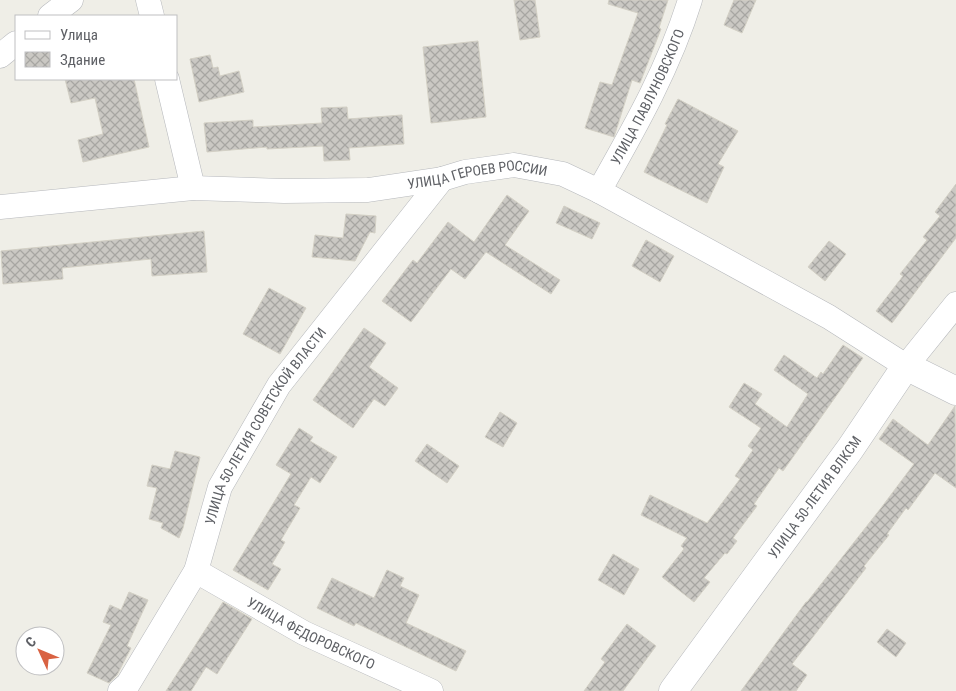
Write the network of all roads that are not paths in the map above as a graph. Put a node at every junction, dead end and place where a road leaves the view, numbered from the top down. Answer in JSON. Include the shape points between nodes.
{"nodes":[{"id":1,"x":690,"y":0,"type":"edge"},
{"id":2,"x":15,"y":44,"type":"edge"},
{"id":3,"x":0,"y":56,"type":"edge"},
{"id":4,"x":167,"y":80,"type":"edge"},
{"id":5,"x":442,"y":179,"type":"junction"},
{"id":6,"x":193,"y":188,"type":"junction"},
{"id":7,"x":599,"y":191,"type":"junction"},
{"id":8,"x":0,"y":208,"type":"edge"},
{"id":9,"x":956,"y":304,"type":"edge"},
{"id":10,"x":906,"y":366,"type":"junction"},
{"id":11,"x":956,"y":391,"type":"edge"},
{"id":12,"x":196,"y":571,"type":"junction"},
{"id":13,"x":120,"y":691,"type":"edge"},
{"id":14,"x":431,"y":691,"type":"edge"},
{"id":15,"x":673,"y":691,"type":"edge"}],
"edges":[{"from":1,"to":7,"type":"street","name":"УЛИЦА ПАВЛУНОВСКОГО","via":[[682,27],[649,102]]},
{"from":2,"to":3,"type":"street"},
{"from":4,"to":6,"type":"street"},
{"from":5,"to":6,"type":"street","name":"УЛИЦА ГЕРОЕВ РОССИИ","via":[[368,190]]},
{"from":5,"to":7,"type":"street","name":"УЛИЦА ГЕРОЕВ РОССИИ","via":[[514,165],[563,174]]},
{"from":5,"to":12,"type":"street","name":"УЛИЦА 50-ЛЕТИЯ СОВЕТСКОЙ ВЛАСТИ","via":[[279,385],[220,487]]},
{"from":6,"to":8,"type":"street","name":"УЛИЦА ГЕРОЕВ РОССИИ"},
{"from":7,"to":10,"type":"street","name":"УЛИЦА ГЕРОЕВ РОССИИ","via":[[829,317]]},
{"from":9,"to":10,"type":"street","name":"УЛИЦА 50-ЛЕТИЯ ВЛКСМ"},
{"from":10,"to":11,"type":"street"},
{"from":10,"to":15,"type":"street","name":"УЛИЦА 50-ЛЕТИЯ ВЛКСМ","via":[[850,449]]},
{"from":12,"to":13,"type":"street","name":"УЛИЦА 50-ЛЕТИЯ СОВЕТСКОЙ ВЛАСТИ","via":[[128,684]]},
{"from":12,"to":14,"type":"street","name":"УЛИЦА ФЕДОРОВСКОГО","via":[[304,632]]}]}
